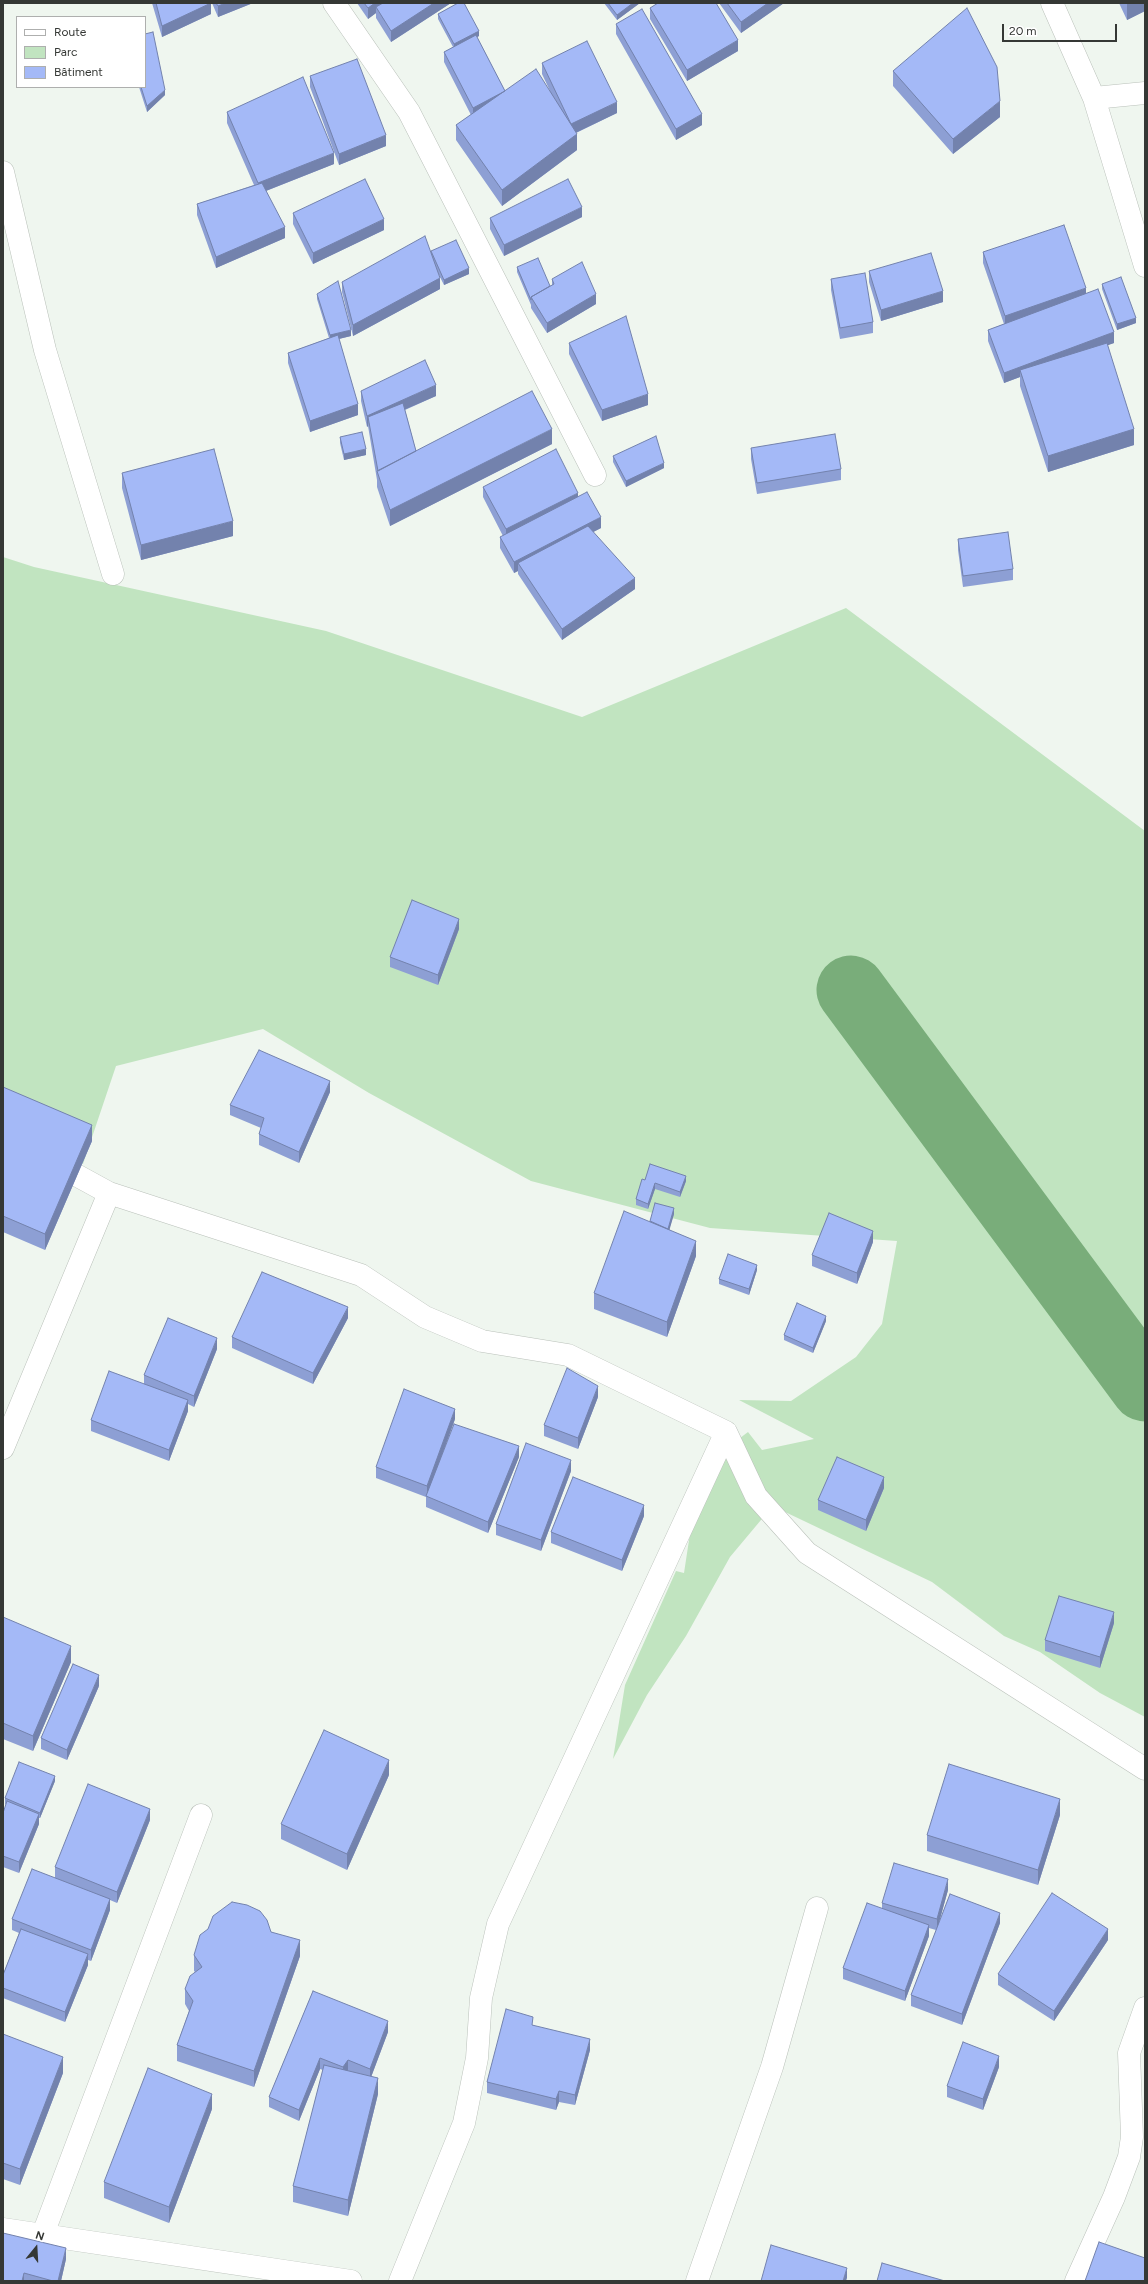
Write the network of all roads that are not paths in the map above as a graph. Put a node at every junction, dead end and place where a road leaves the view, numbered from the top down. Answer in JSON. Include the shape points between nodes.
{"nodes":[{"id":1,"x":334,"y":3,"type":"edge"},
{"id":2,"x":1052,"y":3,"type":"edge"},
{"id":3,"x":1145,"y":93,"type":"edge"},
{"id":4,"x":1094,"y":98,"type":"junction"},
{"id":5,"x":3,"y":172,"type":"edge"},
{"id":6,"x":1145,"y":266,"type":"edge"},
{"id":7,"x":596,"y":476,"type":"dead end"},
{"id":8,"x":112,"y":574,"type":"dead end"},
{"id":9,"x":3,"y":1135,"type":"edge"},
{"id":10,"x":109,"y":1193,"type":"junction"},
{"id":11,"x":726,"y":1432,"type":"junction"},
{"id":12,"x":3,"y":1448,"type":"edge"},
{"id":13,"x":1145,"y":1769,"type":"edge"},
{"id":14,"x":201,"y":1815,"type":"dead end"},
{"id":15,"x":817,"y":1908,"type":"dead end"},
{"id":16,"x":1145,"y":2008,"type":"edge"},
{"id":17,"x":3,"y":2229,"type":"edge"},
{"id":18,"x":43,"y":2234,"type":"junction"},
{"id":19,"x":351,"y":2281,"type":"edge"},
{"id":20,"x":400,"y":2281,"type":"edge"},
{"id":21,"x":697,"y":2281,"type":"edge"},
{"id":22,"x":1076,"y":2281,"type":"edge"}],
"edges":[{"from":1,"to":7,"type":"street","via":[[409,112]]},
{"from":2,"to":4,"type":"street"},
{"from":3,"to":4,"type":"street"},
{"from":4,"to":6,"type":"street"},
{"from":5,"to":8,"type":"street","via":[[46,350]]},
{"from":9,"to":10,"type":"street"},
{"from":10,"to":11,"type":"street","via":[[361,1275],[425,1317],[482,1341],[568,1355]]},
{"from":10,"to":12,"type":"street"},
{"from":11,"to":13,"type":"street","via":[[756,1496],[807,1553]]},
{"from":11,"to":20,"type":"street","via":[[498,1924],[481,1998],[477,2058],[464,2122]]},
{"from":14,"to":18,"type":"street"},
{"from":15,"to":21,"type":"street","via":[[772,2068]]},
{"from":16,"to":22,"type":"street","via":[[1129,2053],[1132,2137],[1129,2157]]},
{"from":17,"to":18,"type":"street"},
{"from":18,"to":19,"type":"street"}]}
